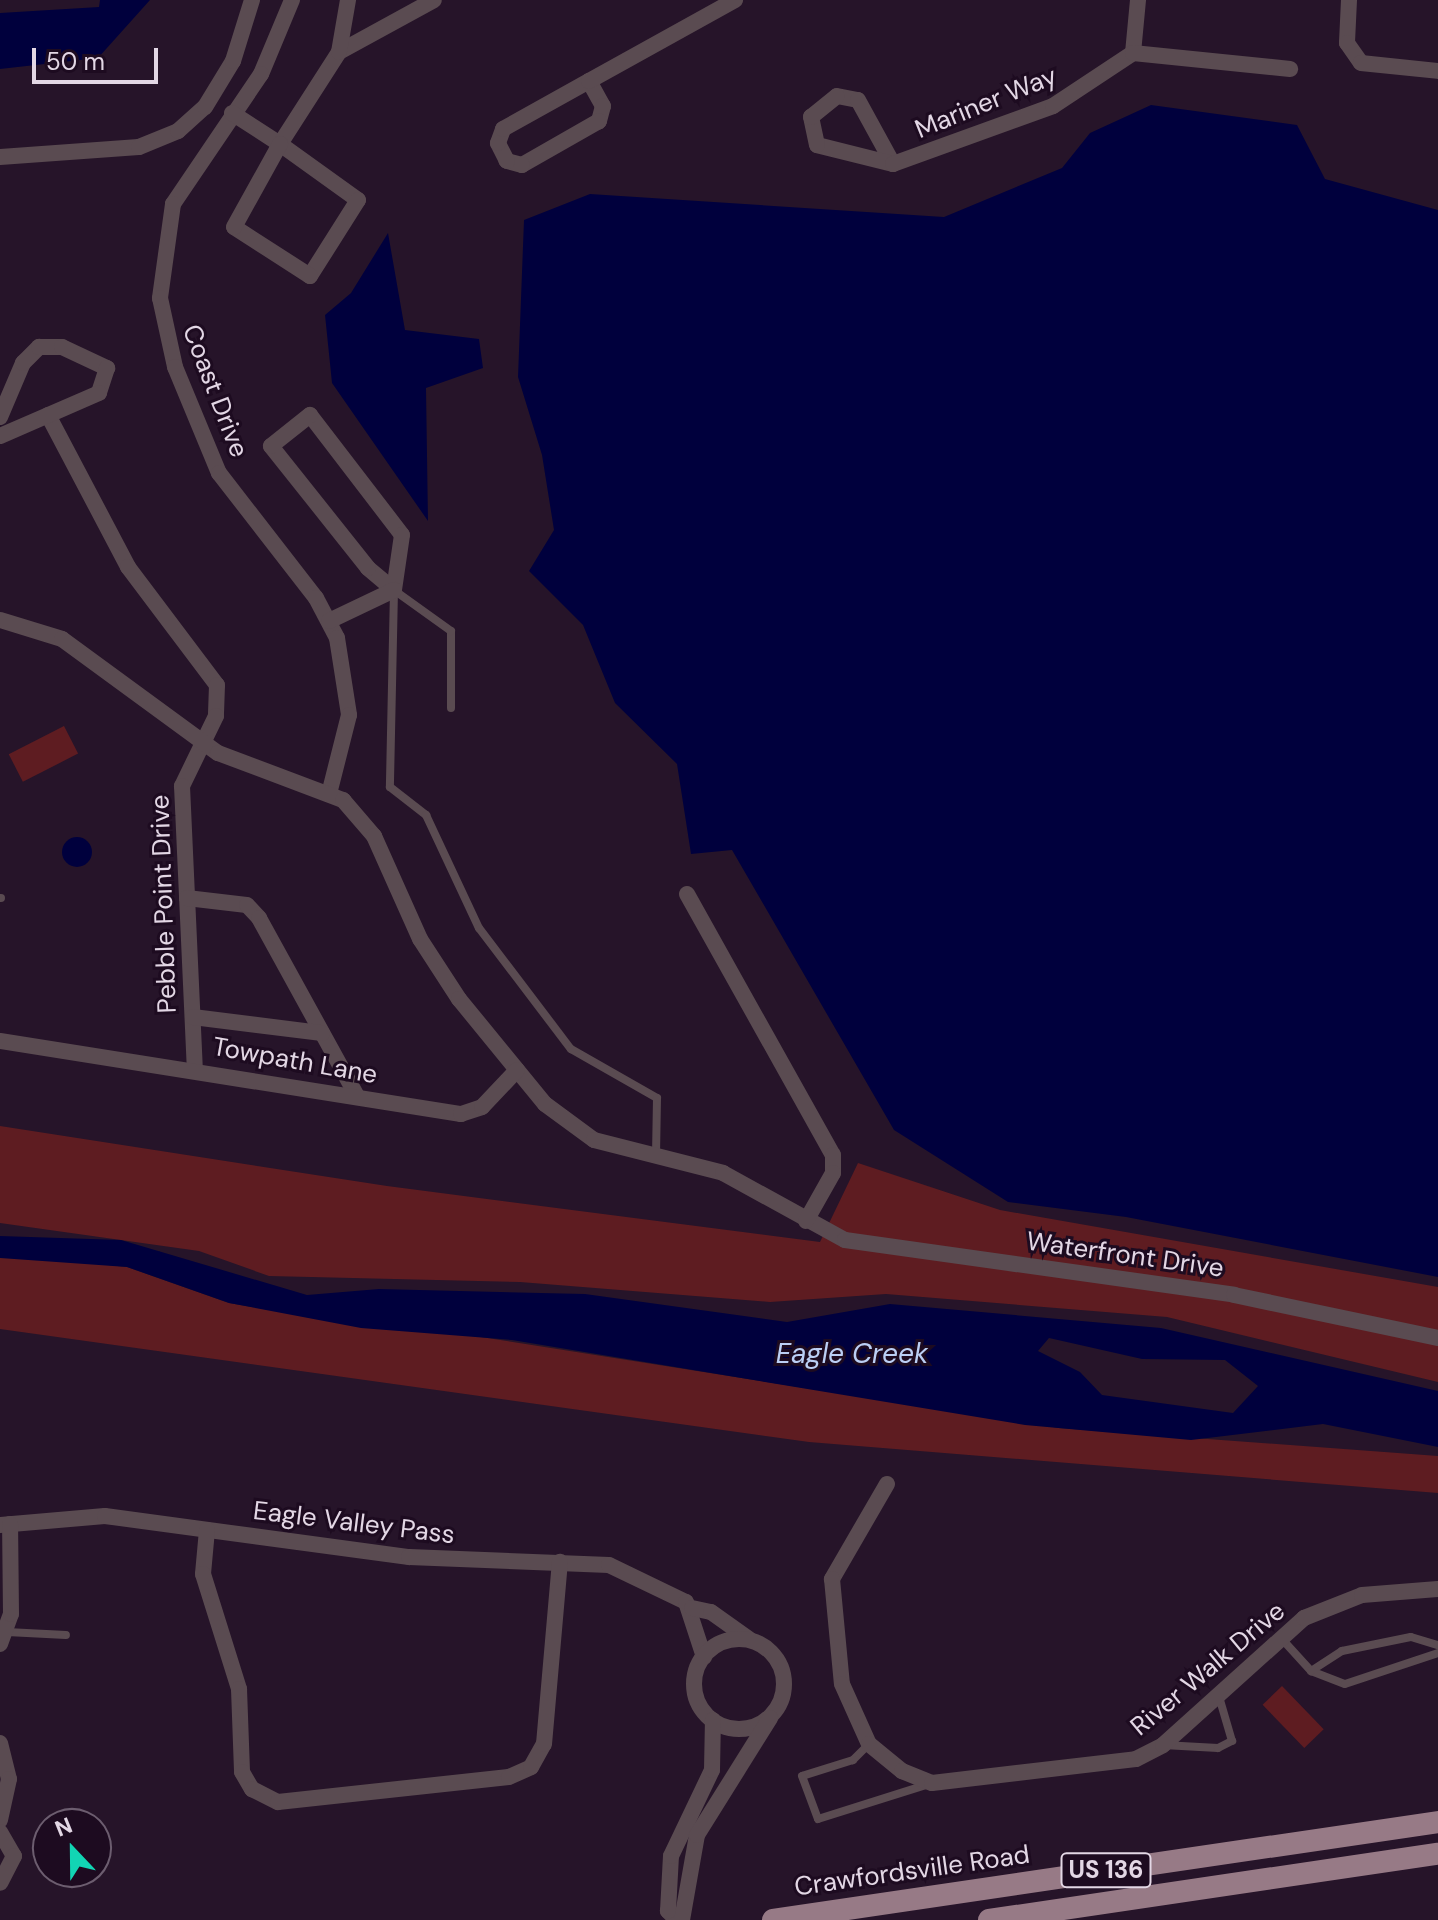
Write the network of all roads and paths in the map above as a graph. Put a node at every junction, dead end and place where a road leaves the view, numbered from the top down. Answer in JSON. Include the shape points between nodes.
{"nodes":[{"id":1,"x":252,"y":0,"type":"edge"},
{"id":2,"x":292,"y":0,"type":"edge"},
{"id":3,"x":348,"y":0,"type":"edge"},
{"id":4,"x":434,"y":0,"type":"edge"},
{"id":5,"x":735,"y":0,"type":"edge"},
{"id":6,"x":1138,"y":0,"type":"edge"},
{"id":7,"x":1349,"y":0,"type":"edge"},
{"id":8,"x":339,"y":52,"type":"junction"},
{"id":9,"x":1133,"y":53,"type":"junction"},
{"id":10,"x":1290,"y":69,"type":"dead end"},
{"id":11,"x":1438,"y":71,"type":"edge"},
{"id":12,"x":589,"y":81,"type":"junction"},
{"id":13,"x":232,"y":113,"type":"junction"},
{"id":14,"x":280,"y":144,"type":"junction"},
{"id":15,"x":0,"y":157,"type":"edge"},
{"id":16,"x":893,"y":164,"type":"junction"},
{"id":17,"x":48,"y":415,"type":"junction"},
{"id":18,"x":0,"y":417,"type":"edge"},
{"id":19,"x":0,"y":436,"type":"edge"},
{"id":20,"x":394,"y":590,"type":"junction"},
{"id":21,"x":0,"y":620,"type":"edge"},
{"id":22,"x":329,"y":621,"type":"junction"},
{"id":23,"x":451,"y":708,"type":"dead end"},
{"id":24,"x":198,"y":742,"type":"junction"},
{"id":25,"x":330,"y":790,"type":"junction"},
{"id":26,"x":687,"y":894,"type":"dead end"},
{"id":27,"x":187,"y":898,"type":"junction"},
{"id":28,"x":193,"y":1017,"type":"junction"},
{"id":29,"x":322,"y":1033,"type":"junction"},
{"id":30,"x":0,"y":1041,"type":"edge"},
{"id":31,"x":195,"y":1068,"type":"junction"},
{"id":32,"x":517,"y":1070,"type":"junction"},
{"id":33,"x":357,"y":1096,"type":"junction"},
{"id":34,"x":656,"y":1155,"type":"junction"},
{"id":35,"x":806,"y":1221,"type":"junction"},
{"id":36,"x":1438,"y":1338,"type":"edge"},
{"id":37,"x":887,"y":1484,"type":"dead end"},
{"id":38,"x":5,"y":1524,"type":"edge"},
{"id":39,"x":207,"y":1530,"type":"junction"},
{"id":40,"x":560,"y":1562,"type":"junction"},
{"id":41,"x":1438,"y":1589,"type":"edge"},
{"id":42,"x":692,"y":1608,"type":"junction"},
{"id":43,"x":1278,"y":1634,"type":"junction"},
{"id":44,"x":66,"y":1635,"type":"dead end"},
{"id":45,"x":4,"y":1638,"type":"edge"},
{"id":46,"x":751,"y":1641,"type":"junction"},
{"id":47,"x":1438,"y":1645,"type":"edge"},
{"id":48,"x":1438,"y":1653,"type":"edge"},
{"id":49,"x":704,"y":1657,"type":"junction"},
{"id":50,"x":1311,"y":1671,"type":"junction"},
{"id":51,"x":1218,"y":1692,"type":"junction"},
{"id":52,"x":775,"y":1711,"type":"junction"},
{"id":53,"x":713,"y":1720,"type":"junction"},
{"id":54,"x":0,"y":1743,"type":"edge"},
{"id":55,"x":869,"y":1744,"type":"junction"},
{"id":56,"x":1163,"y":1745,"type":"junction"},
{"id":57,"x":932,"y":1783,"type":"junction"},
{"id":58,"x":0,"y":1820,"type":"edge"},
{"id":59,"x":1438,"y":1822,"type":"edge"},
{"id":60,"x":0,"y":1832,"type":"edge"},
{"id":61,"x":1438,"y":1854,"type":"edge"},
{"id":62,"x":0,"y":1883,"type":"edge"},
{"id":63,"x":680,"y":1920,"type":"edge"},
{"id":64,"x":773,"y":1920,"type":"edge"},
{"id":65,"x":989,"y":1920,"type":"edge"}],
"edges":[{"from":1,"to":15,"type":"street","via":[[233,61],[205,107],[178,131],[139,147]]},
{"from":2,"to":13,"type":"street","name":"Coast Drive","via":[[270,59]]},
{"from":3,"to":8,"type":"street"},
{"from":4,"to":8,"type":"street"},
{"from":5,"to":12,"type":"street"},
{"from":6,"to":9,"type":"street"},
{"from":7,"to":11,"type":"street","via":[[1347,43],[1361,63]]},
{"from":8,"to":14,"type":"street"},
{"from":9,"to":10,"type":"street"},
{"from":9,"to":16,"type":"street","name":"Mariner Way","via":[[1053,106]]},
{"from":12,"to":12,"type":"street","via":[[503,129],[498,143],[507,161],[522,165],[599,121],[603,106]]},
{"from":13,"to":14,"type":"street"},
{"from":13,"to":22,"type":"street","name":"Coast Drive","via":[[192,166],[168,219],[160,277],[164,327],[231,494]]},
{"from":14,"to":14,"type":"street","via":[[234,227],[310,276],[358,200]]},
{"from":16,"to":16,"type":"street","name":"Mariner Way","via":[[853,97],[837,96],[815,111],[809,130],[821,149]]},
{"from":17,"to":18,"type":"street","via":[[103,390],[109,380],[105,364],[62,347],[39,347],[23,363]]},
{"from":17,"to":19,"type":"street"},
{"from":17,"to":24,"type":"street","name":"Pebble Point Drive","via":[[128,567],[211,670],[218,708]]},
{"from":20,"to":20,"type":"street","name":"Coast Drive","via":[[402,535],[310,415],[271,446],[368,568]]},
{"from":20,"to":22,"type":"street"},
{"from":20,"to":23,"type":"lane","via":[[451,631]]},
{"from":20,"to":34,"type":"lane","via":[[390,787],[426,815],[479,928],[571,1049],[657,1098]]},
{"from":21,"to":24,"type":"street","name":"Waterfront Drive","via":[[62,639]]},
{"from":22,"to":25,"type":"street","name":"Coast Drive","via":[[349,699],[345,746]]},
{"from":24,"to":25,"type":"street","name":"Waterfront Drive"},
{"from":24,"to":27,"type":"street","name":"Pebble Point Drive","via":[[182,786]]},
{"from":25,"to":32,"type":"street","name":"Waterfront Drive","via":[[374,836],[436,966]]},
{"from":26,"to":35,"type":"street","via":[[833,1155],[827,1188]]},
{"from":27,"to":28,"type":"street","name":"Pebble Point Drive"},
{"from":27,"to":29,"type":"street","via":[[247,905]]},
{"from":28,"to":29,"type":"street"},
{"from":28,"to":31,"type":"street","name":"Pebble Point Drive"},
{"from":29,"to":33,"type":"street"},
{"from":30,"to":31,"type":"street","name":"Towpath Lane"},
{"from":31,"to":33,"type":"street","name":"Towpath Lane"},
{"from":32,"to":33,"type":"street","name":"Towpath Lane","via":[[492,1099],[465,1113]]},
{"from":32,"to":34,"type":"street","name":"Waterfront Drive","via":[[580,1132],[608,1146]]},
{"from":34,"to":35,"type":"street","name":"Waterfront Drive","via":[[738,1179]]},
{"from":35,"to":36,"type":"street","name":"Waterfront Drive","via":[[845,1240],[1234,1295]]},
{"from":37,"to":55,"type":"street","via":[[830,1590],[845,1698]]},
{"from":38,"to":39,"type":"street","name":"Eagle Valley Pass","via":[[105,1516]]},
{"from":38,"to":45,"type":"street"},
{"from":39,"to":40,"type":"street","name":"Eagle Valley Pass","via":[[429,1559]]},
{"from":39,"to":40,"type":"street","via":[[203,1574],[239,1689],[242,1767],[250,1787],[284,1802],[514,1776],[538,1758]]},
{"from":40,"to":42,"type":"street","name":"Eagle Valley Pass","via":[[632,1571]]},
{"from":41,"to":43,"type":"street","name":"River Walk Drive","via":[[1347,1599]]},
{"from":42,"to":46,"type":"street","name":"Eagle Valley Pass","via":[[711,1612]]},
{"from":42,"to":49,"type":"street","name":"Eagle Valley Pass"},
{"from":43,"to":50,"type":"lane"},
{"from":43,"to":51,"type":"street","name":"River Walk Drive"},
{"from":44,"to":45,"type":"lane"},
{"from":46,"to":49,"type":"street","via":[[722,1643]]},
{"from":46,"to":52,"type":"street","name":"Eagle Valley Pass","via":[[769,1650],[783,1672]]},
{"from":47,"to":50,"type":"lane","via":[[1411,1637],[1342,1651]]},
{"from":48,"to":50,"type":"lane","via":[[1345,1684]]},
{"from":49,"to":53,"type":"street","name":"Eagle Valley Pass","via":[[695,1688]]},
{"from":51,"to":56,"type":"street","name":"River Walk Drive"},
{"from":51,"to":56,"type":"lane","via":[[1232,1741],[1218,1748]]},
{"from":52,"to":53,"type":"street","via":[[743,1729]]},
{"from":52,"to":63,"type":"street","name":"Eagle Valley Pass","via":[[697,1835]]},
{"from":53,"to":63,"type":"street","name":"Eagle Valley Pass","via":[[712,1770],[671,1856],[668,1911]]},
{"from":54,"to":58,"type":"street","via":[[9,1779]]},
{"from":55,"to":57,"type":"street","via":[[902,1771]]},
{"from":55,"to":57,"type":"lane","via":[[853,1760],[802,1776],[818,1819]]},
{"from":56,"to":57,"type":"street","name":"River Walk Drive","via":[[1123,1761]]},
{"from":59,"to":64,"type":"main road","name":"Crawfordsville Road","number":"US 136"},
{"from":60,"to":62,"type":"street","via":[[14,1856]]},
{"from":61,"to":65,"type":"main road","number":"US 136"}]}
